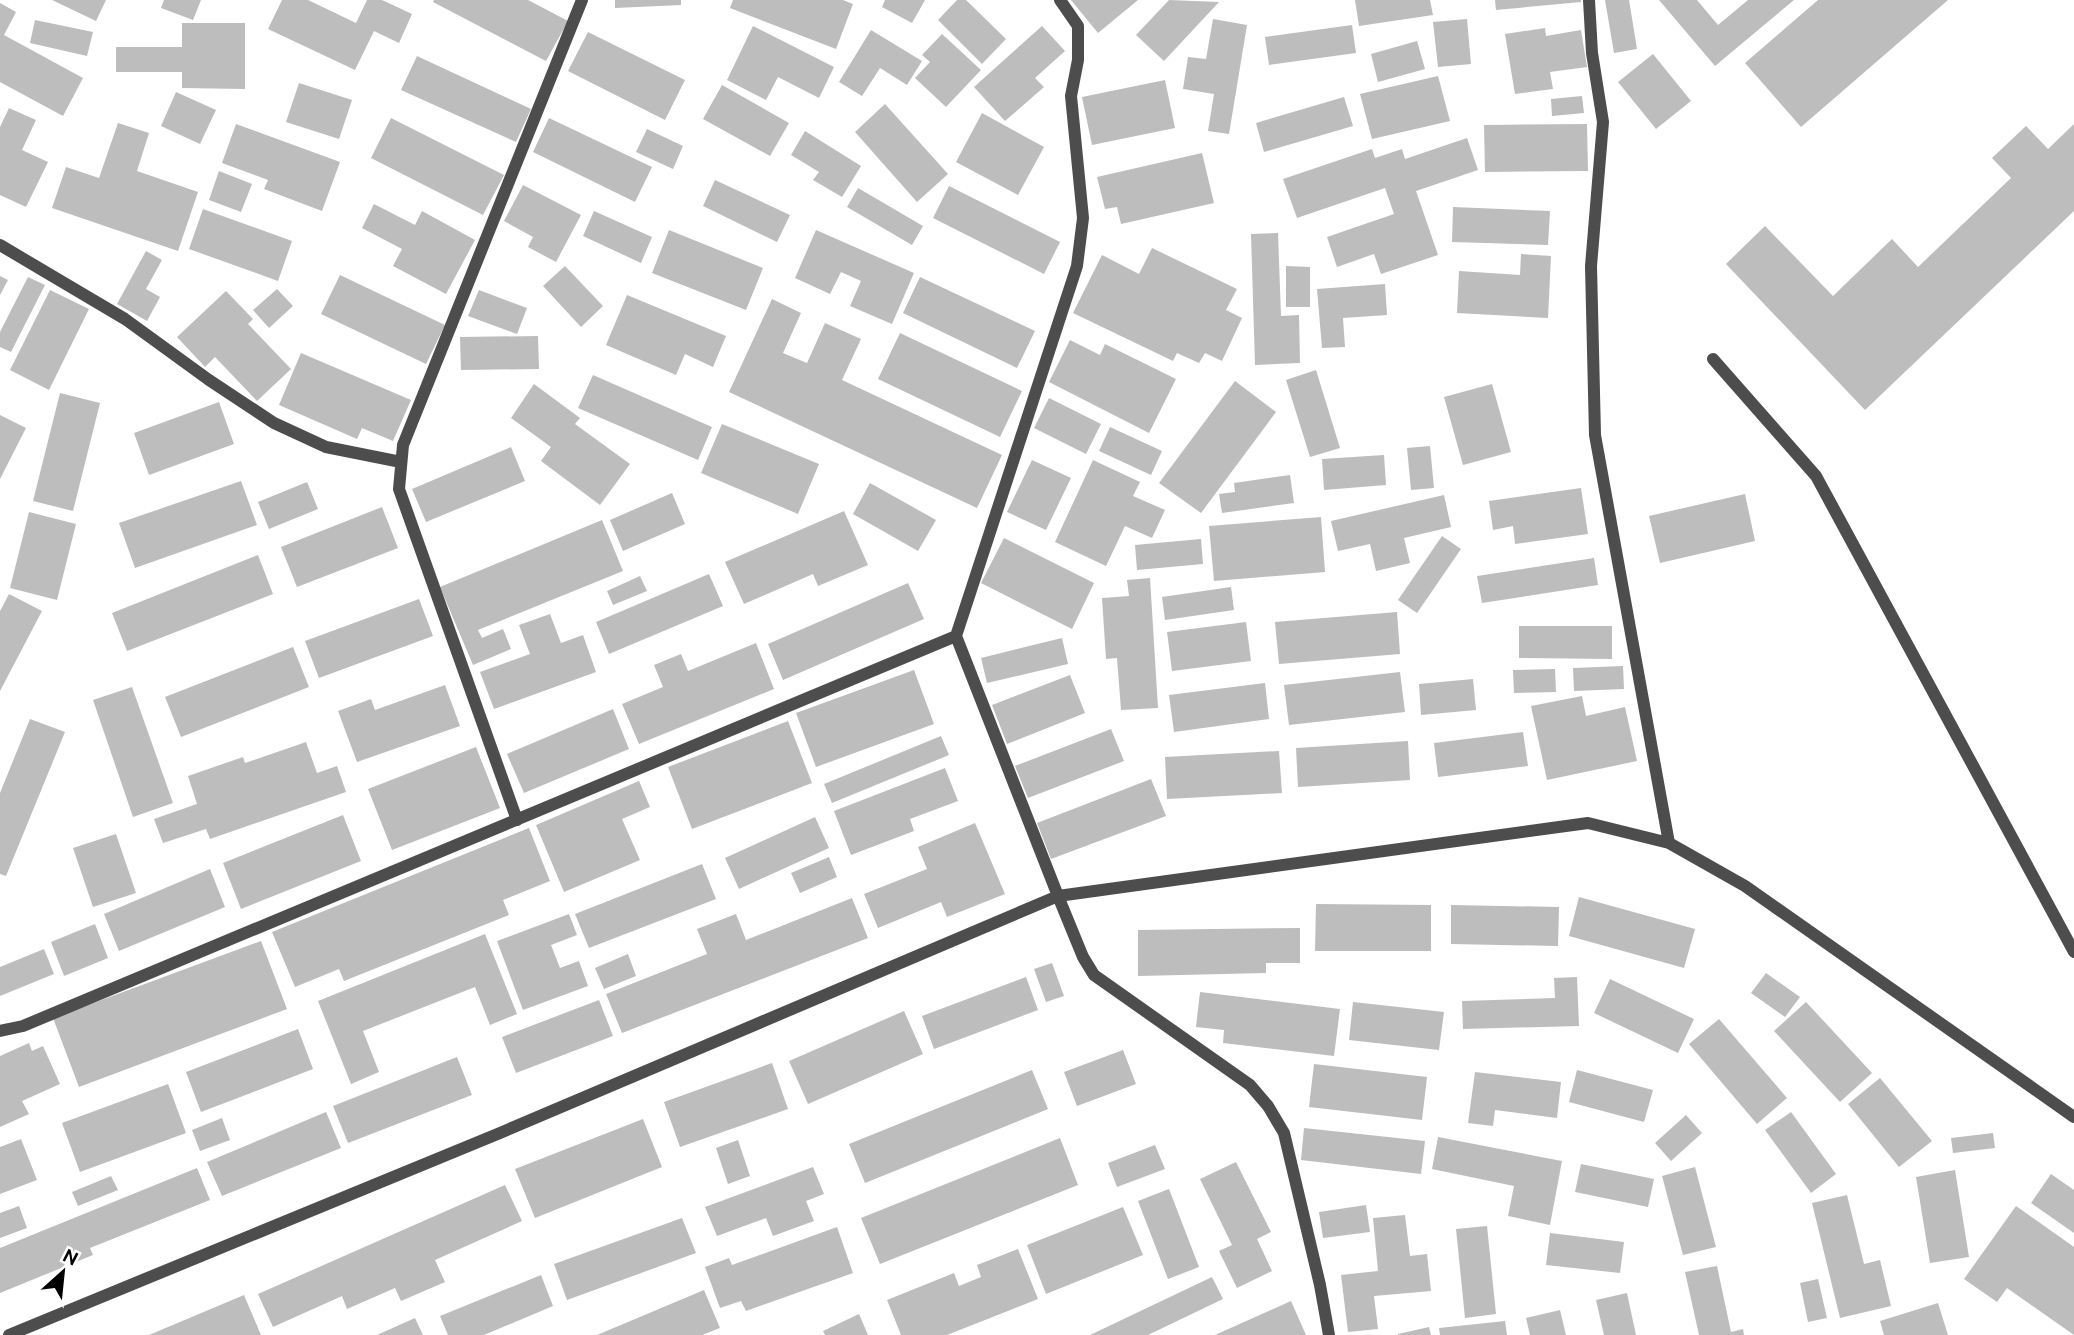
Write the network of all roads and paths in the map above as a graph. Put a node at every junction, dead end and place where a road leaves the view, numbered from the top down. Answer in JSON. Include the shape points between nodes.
{"nodes":[{"id":1,"x":582,"y":0,"type":"edge"},
{"id":2,"x":1060,"y":0,"type":"edge"},
{"id":3,"x":1589,"y":0,"type":"edge"},
{"id":4,"x":0,"y":246,"type":"edge"},
{"id":5,"x":1713,"y":359,"type":"dead end"},
{"id":6,"x":401,"y":462,"type":"junction"},
{"id":7,"x":956,"y":636,"type":"junction"},
{"id":8,"x":517,"y":820,"type":"junction"},
{"id":9,"x":1669,"y":843,"type":"junction"},
{"id":10,"x":1058,"y":896,"type":"junction"},
{"id":11,"x":2074,"y":952,"type":"edge"},
{"id":12,"x":0,"y":1031,"type":"edge"},
{"id":13,"x":2074,"y":1117,"type":"edge"},
{"id":14,"x":9,"y":1335,"type":"edge"},
{"id":15,"x":1329,"y":1335,"type":"edge"}],
"edges":[{"from":1,"to":6,"type":"street","via":[[403,445]]},
{"from":2,"to":7,"type":"street","via":[[1078,26],[1078,60],[1070,96],[1083,218],[1077,266]]},
{"from":3,"to":9,"type":"street","via":[[1603,122],[1591,266],[1595,435]]},
{"from":4,"to":6,"type":"street","via":[[125,318],[274,424],[326,447]]},
{"from":5,"to":11,"type":"street","via":[[1816,476]]},
{"from":6,"to":8,"type":"street","via":[[399,489]]},
{"from":7,"to":8,"type":"street"},
{"from":7,"to":10,"type":"street"},
{"from":8,"to":12,"type":"street","via":[[23,1026]]},
{"from":9,"to":10,"type":"street","via":[[1588,823]]},
{"from":9,"to":13,"type":"street","via":[[1745,886]]},
{"from":10,"to":14,"type":"street"},
{"from":10,"to":15,"type":"street","via":[[1094,975],[1250,1085],[1268,1106],[1284,1133]]}]}
